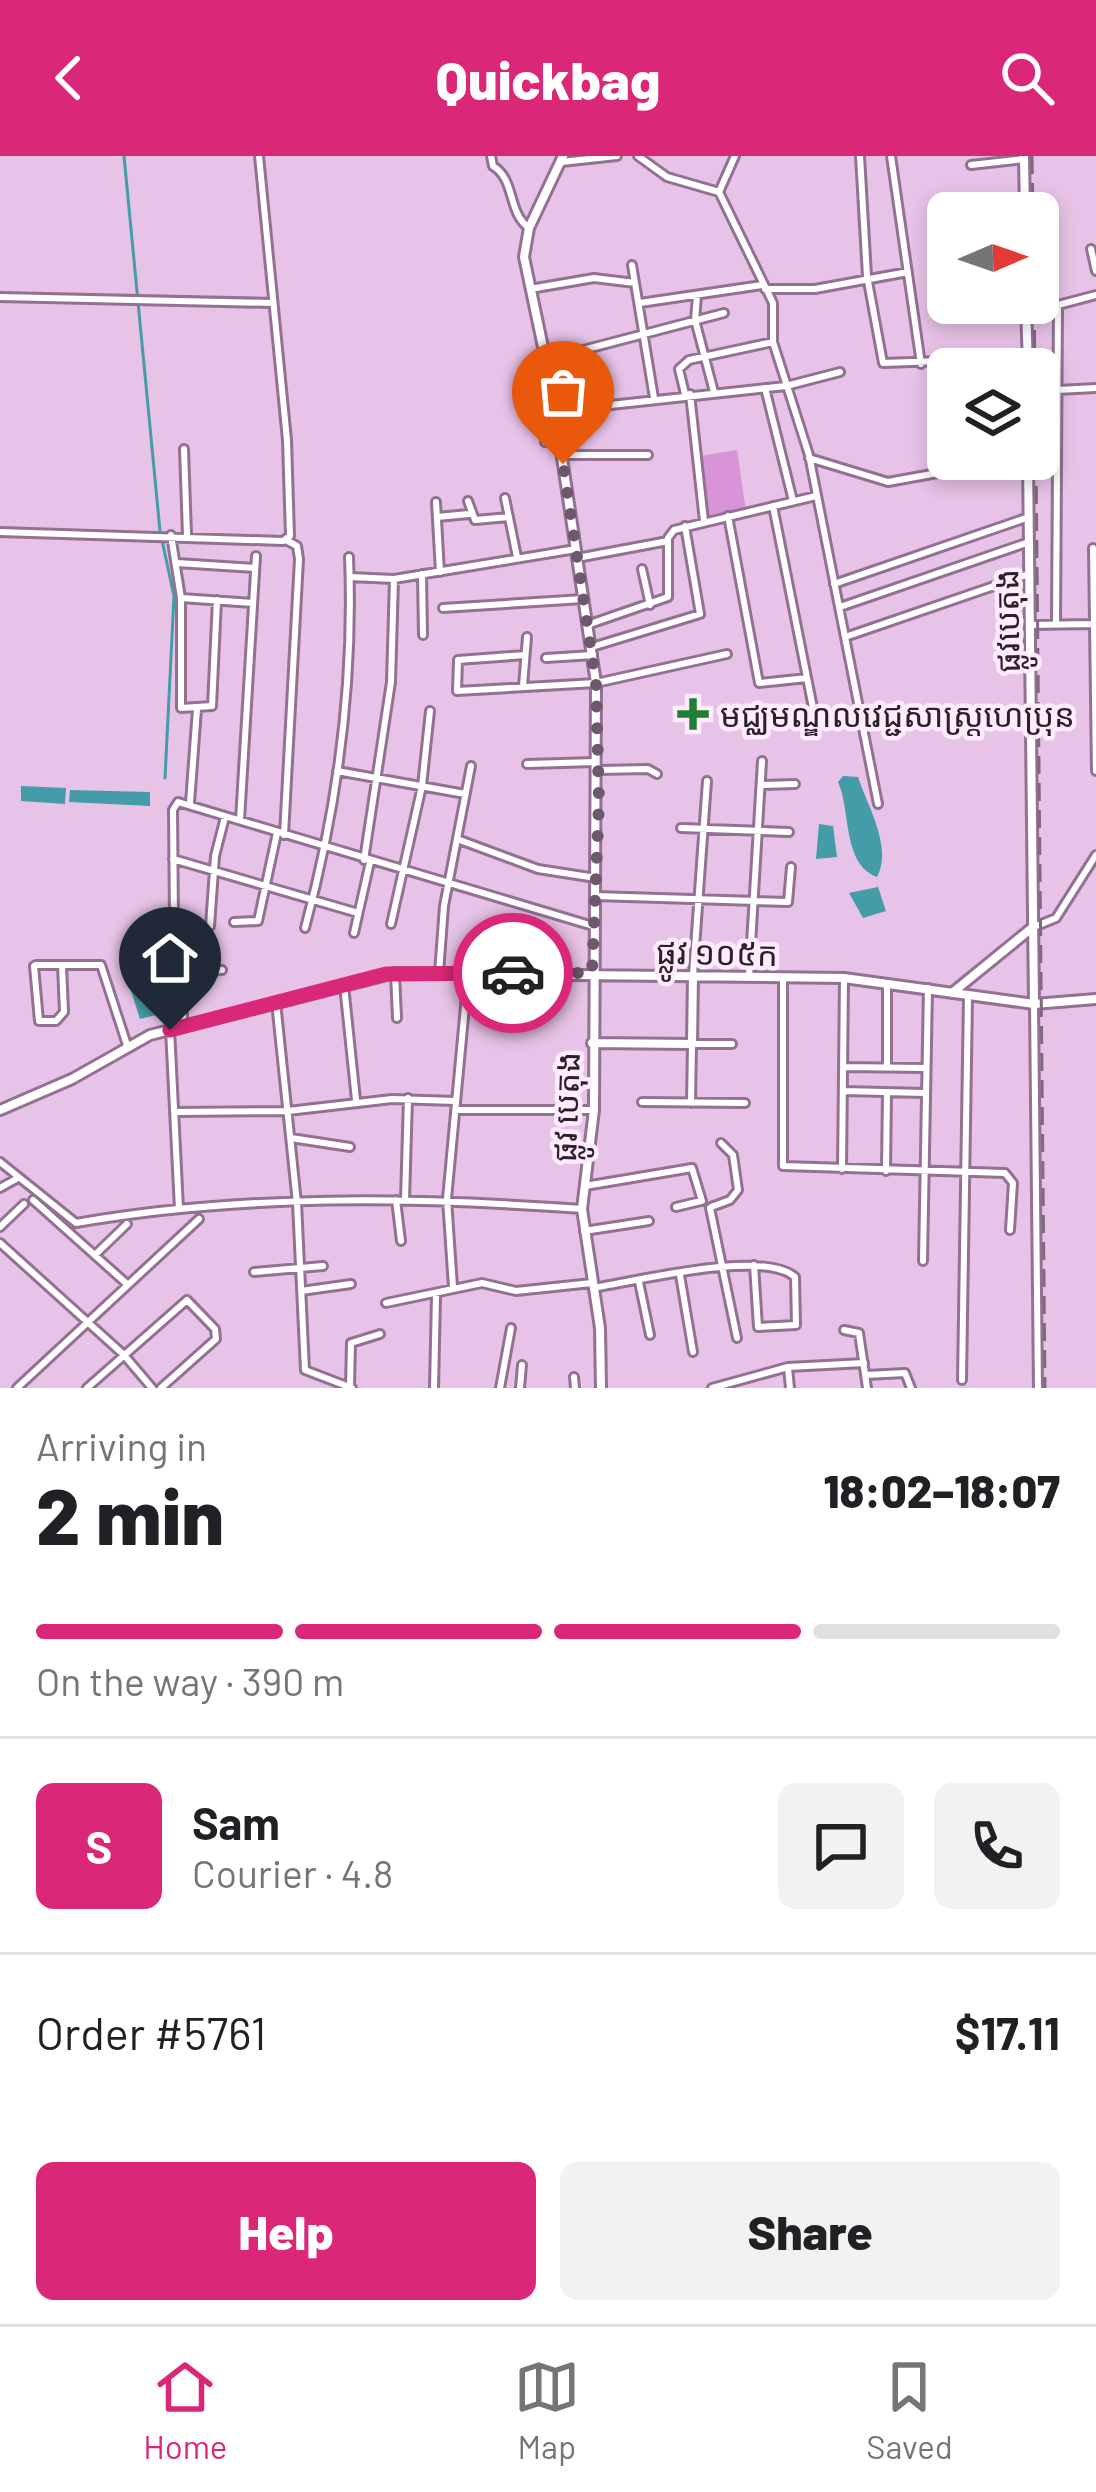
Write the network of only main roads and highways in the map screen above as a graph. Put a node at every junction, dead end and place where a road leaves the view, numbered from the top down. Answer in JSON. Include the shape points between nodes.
{"nodes":[{"id":1,"x":1024,"y":158,"type":"edge"},
{"id":2,"x":561,"y":159,"type":"edge"},
{"id":3,"x":1025,"y":192,"type":"edge"},
{"id":4,"x":1028,"y":480,"type":"edge"},
{"id":5,"x":1034,"y":927,"type":"junction"},
{"id":6,"x":592,"y":973,"type":"junction"},
{"id":7,"x":693,"y":975,"type":"junction"},
{"id":8,"x":952,"y":993,"type":"junction"},
{"id":9,"x":1096,"y":999,"type":"edge"},
{"id":10,"x":1034,"y":1004,"type":"junction"},
{"id":11,"x":592,"y":1043,"type":"junction"},
{"id":12,"x":0,"y":1110,"type":"edge"},
{"id":13,"x":601,"y":1388,"type":"edge"}],
"edges":[{"from":1,"to":3,"type":"main road"},
{"from":2,"to":6,"type":"main road","name":"ផ្លូវ បេតុង","via":[[524,256],[596,683]]},
{"from":4,"to":5,"type":"main road","name":"ផ្លូវបេតុង"},
{"from":5,"to":8,"type":"main road"},
{"from":5,"to":10,"type":"main road","name":"ផ្លូវបេតុង"},
{"from":6,"to":7,"type":"main road","name":"ផ្លូវ ១០៥ក"},
{"from":6,"to":11,"type":"main road","name":"ផ្លូវ បេតុង"},
{"from":6,"to":12,"type":"main road","name":"ផ្លូវ ១០៥ក","via":[[395,973],[170,1030]]},
{"from":7,"to":8,"type":"main road","name":"ផ្លូវ ១០៥ក","via":[[844,979]]},
{"from":7,"to":11,"type":"main road","via":[[692,1044]]},
{"from":8,"to":10,"type":"main road","name":"ផ្លូវ ១០៥ក"},
{"from":9,"to":10,"type":"main road","name":"ផ្លូវ ១០៥ក"},
{"from":11,"to":13,"type":"main road","name":"ផ្លូវ បេតុង","via":[[594,1110],[581,1209]]}]}
